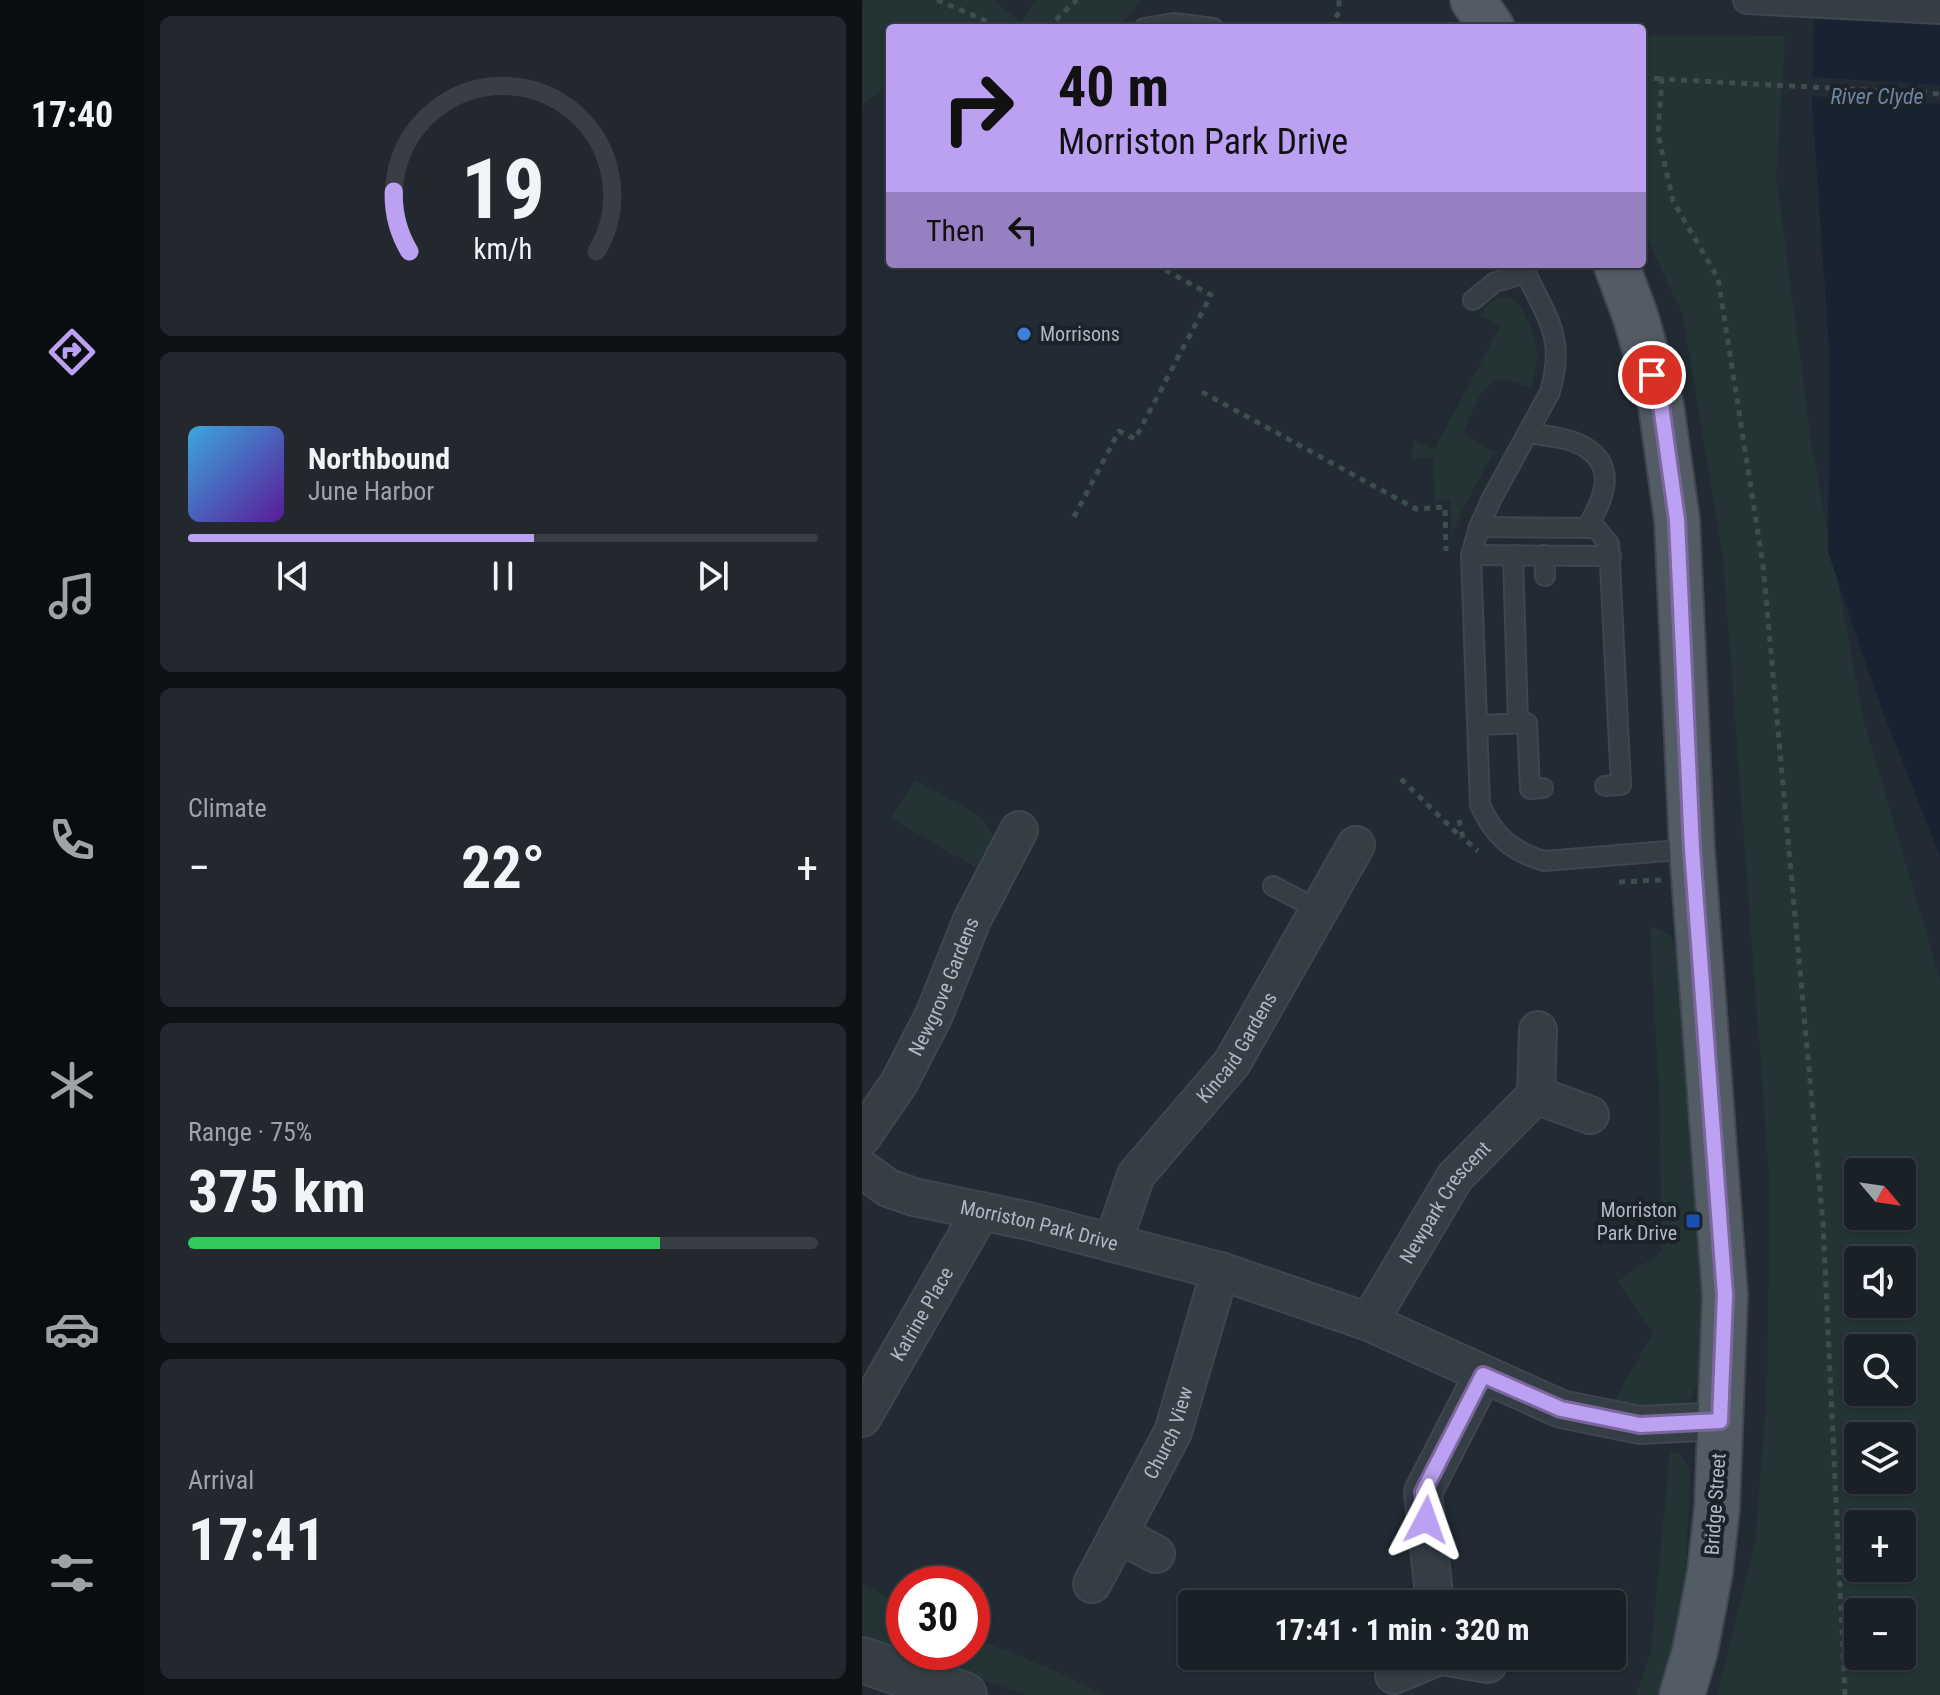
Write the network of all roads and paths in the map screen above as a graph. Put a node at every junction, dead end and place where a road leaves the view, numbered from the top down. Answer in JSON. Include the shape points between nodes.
{"nodes":[{"id":1,"x":937,"y":0,"type":"edge"},
{"id":2,"x":1077,"y":0,"type":"edge"},
{"id":3,"x":1339,"y":0,"type":"edge"},
{"id":4,"x":1473,"y":0,"type":"edge"},
{"id":5,"x":1747,"y":0,"type":"edge"},
{"id":6,"x":1773,"y":1,"type":"edge"},
{"id":7,"x":1940,"y":10,"type":"edge"},
{"id":8,"x":994,"y":24,"type":"edge"},
{"id":9,"x":1051,"y":24,"type":"edge"},
{"id":10,"x":1154,"y":24,"type":"edge"},
{"id":11,"x":1182,"y":24,"type":"edge"},
{"id":12,"x":1332,"y":24,"type":"edge"},
{"id":13,"x":1489,"y":24,"type":"edge"},
{"id":14,"x":1646,"y":77,"type":"edge"},
{"id":15,"x":1662,"y":79,"type":"junction"},
{"id":16,"x":1940,"y":94,"type":"edge"},
{"id":17,"x":1161,"y":268,"type":"edge"},
{"id":18,"x":1617,"y":268,"type":"edge"},
{"id":19,"x":1524,"y":269,"type":"edge"},
{"id":20,"x":1473,"y":300,"type":"dead end"},
{"id":21,"x":1202,"y":392,"type":"dead end"},
{"id":22,"x":1528,"y":433,"type":"junction"},
{"id":23,"x":1074,"y":517,"type":"dead end"},
{"id":24,"x":1479,"y":527,"type":"junction"},
{"id":25,"x":1587,"y":527,"type":"junction"},
{"id":26,"x":1471,"y":555,"type":"junction"},
{"id":27,"x":1513,"y":555,"type":"junction"},
{"id":28,"x":1544,"y":555,"type":"junction"},
{"id":29,"x":1611,"y":556,"type":"junction"},
{"id":30,"x":1447,"y":565,"type":"dead end"},
{"id":31,"x":1545,"y":576,"type":"dead end"},
{"id":32,"x":1528,"y":723,"type":"junction"},
{"id":33,"x":1478,"y":725,"type":"junction"},
{"id":34,"x":1401,"y":779,"type":"dead end"},
{"id":35,"x":1605,"y":786,"type":"dead end"},
{"id":36,"x":1543,"y":788,"type":"dead end"},
{"id":37,"x":1458,"y":810,"type":"dead end"},
{"id":38,"x":1019,"y":830,"type":"dead end"},
{"id":39,"x":1463,"y":838,"type":"junction"},
{"id":40,"x":1356,"y":845,"type":"dead end"},
{"id":41,"x":1488,"y":859,"type":"dead end"},
{"id":42,"x":1693,"y":862,"type":"junction"},
{"id":43,"x":1616,"y":882,"type":"dead end"},
{"id":44,"x":1273,"y":886,"type":"dead end"},
{"id":45,"x":1319,"y":910,"type":"junction"},
{"id":46,"x":1538,"y":1030,"type":"dead end"},
{"id":47,"x":1536,"y":1095,"type":"junction"},
{"id":48,"x":1590,"y":1115,"type":"dead end"},
{"id":49,"x":862,"y":1137,"type":"edge"},
{"id":50,"x":862,"y":1169,"type":"edge"},
{"id":51,"x":981,"y":1211,"type":"junction"},
{"id":52,"x":1113,"y":1242,"type":"junction"},
{"id":53,"x":1220,"y":1271,"type":"junction"},
{"id":54,"x":1369,"y":1322,"type":"junction"},
{"id":55,"x":1483,"y":1375,"type":"junction"},
{"id":56,"x":862,"y":1418,"type":"edge"},
{"id":57,"x":1720,"y":1421,"type":"junction"},
{"id":58,"x":1118,"y":1534,"type":"junction"},
{"id":59,"x":1156,"y":1554,"type":"dead end"},
{"id":60,"x":1092,"y":1584,"type":"dead end"},
{"id":61,"x":1434,"y":1590,"type":"edge"},
{"id":62,"x":862,"y":1660,"type":"edge"},
{"id":63,"x":1406,"y":1670,"type":"edge"},
{"id":64,"x":1394,"y":1675,"type":"dead end"},
{"id":65,"x":964,"y":1695,"type":"edge"},
{"id":66,"x":1682,"y":1695,"type":"edge"},
{"id":67,"x":1845,"y":1695,"type":"edge"}],
"edges":[{"from":1,"to":8,"type":"path"},
{"from":2,"to":9,"type":"path"},
{"from":3,"to":12,"type":"path"},
{"from":4,"to":13,"type":"main road"},
{"from":5,"to":6,"type":"street"},
{"from":6,"to":7,"type":"street"},
{"from":10,"to":11,"type":"lane"},
{"from":14,"to":15,"type":"path"},
{"from":15,"to":16,"type":"path"},
{"from":15,"to":67,"type":"path","via":[[1658,134],[1673,201],[1718,278],[1763,565],[1823,1223]]},
{"from":17,"to":23,"type":"path","via":[[1211,295],[1135,439],[1119,431]]},
{"from":18,"to":42,"type":"main road","name":"Bridge Street","via":[[1661,405],[1677,520]]},
{"from":19,"to":20,"type":"lane"},
{"from":19,"to":22,"type":"lane","via":[[1557,344],[1550,392]]},
{"from":21,"to":30,"type":"path","via":[[1416,509],[1445,507]]},
{"from":22,"to":24,"type":"lane"},
{"from":22,"to":25,"type":"lane","via":[[1582,446],[1602,467],[1604,495]]},
{"from":24,"to":25,"type":"lane"},
{"from":24,"to":26,"type":"lane"},
{"from":25,"to":29,"type":"lane","via":[[1604,535]]},
{"from":26,"to":27,"type":"lane"},
{"from":26,"to":33,"type":"lane"},
{"from":27,"to":28,"type":"lane"},
{"from":27,"to":32,"type":"lane"},
{"from":28,"to":29,"type":"lane","via":[[1575,565]]},
{"from":28,"to":31,"type":"lane"},
{"from":29,"to":35,"type":"lane","via":[[1611,716],[1621,785]]},
{"from":32,"to":33,"type":"lane"},
{"from":32,"to":36,"type":"lane","via":[[1530,789]]},
{"from":33,"to":42,"type":"lane","via":[[1480,805],[1489,825],[1522,854],[1544,861]]},
{"from":34,"to":39,"type":"path"},
{"from":37,"to":39,"type":"path"},
{"from":38,"to":49,"type":"street","name":"Newgrove Gardens","via":[[972,920],[934,1015],[899,1083]]},
{"from":39,"to":41,"type":"path"},
{"from":40,"to":45,"type":"street","name":"Kincaid Gardens"},
{"from":42,"to":43,"type":"path"},
{"from":42,"to":57,"type":"main road","name":"Bridge Street","via":[[1725,1295]]},
{"from":44,"to":45,"type":"lane"},
{"from":45,"to":52,"type":"street","name":"Kincaid Gardens","via":[[1232,1063],[1136,1175]]},
{"from":46,"to":47,"type":"street"},
{"from":47,"to":48,"type":"street"},
{"from":47,"to":54,"type":"street","name":"Newpark Crescent","via":[[1455,1177]]},
{"from":50,"to":51,"type":"street","name":"Morriston Park Drive","via":[[888,1188]]},
{"from":51,"to":52,"type":"street","name":"Morriston Park Drive"},
{"from":51,"to":56,"type":"street","name":"Katrine Place"},
{"from":52,"to":53,"type":"street","name":"Morriston Park Drive"},
{"from":53,"to":54,"type":"street","name":"Morriston Park Drive"},
{"from":53,"to":58,"type":"street","name":"Church View","via":[[1173,1432]]},
{"from":54,"to":55,"type":"street","name":"Morriston Park Drive"},
{"from":55,"to":57,"type":"street","name":"Morriston Park Drive","via":[[1561,1409],[1640,1425]]},
{"from":55,"to":61,"type":"street","via":[[1423,1492]]},
{"from":57,"to":66,"type":"main road","name":"Bridge Street","via":[[1710,1572]]},
{"from":58,"to":59,"type":"street"},
{"from":58,"to":60,"type":"street","name":"Church View"},
{"from":62,"to":65,"type":"street"},
{"from":63,"to":64,"type":"street"}]}
